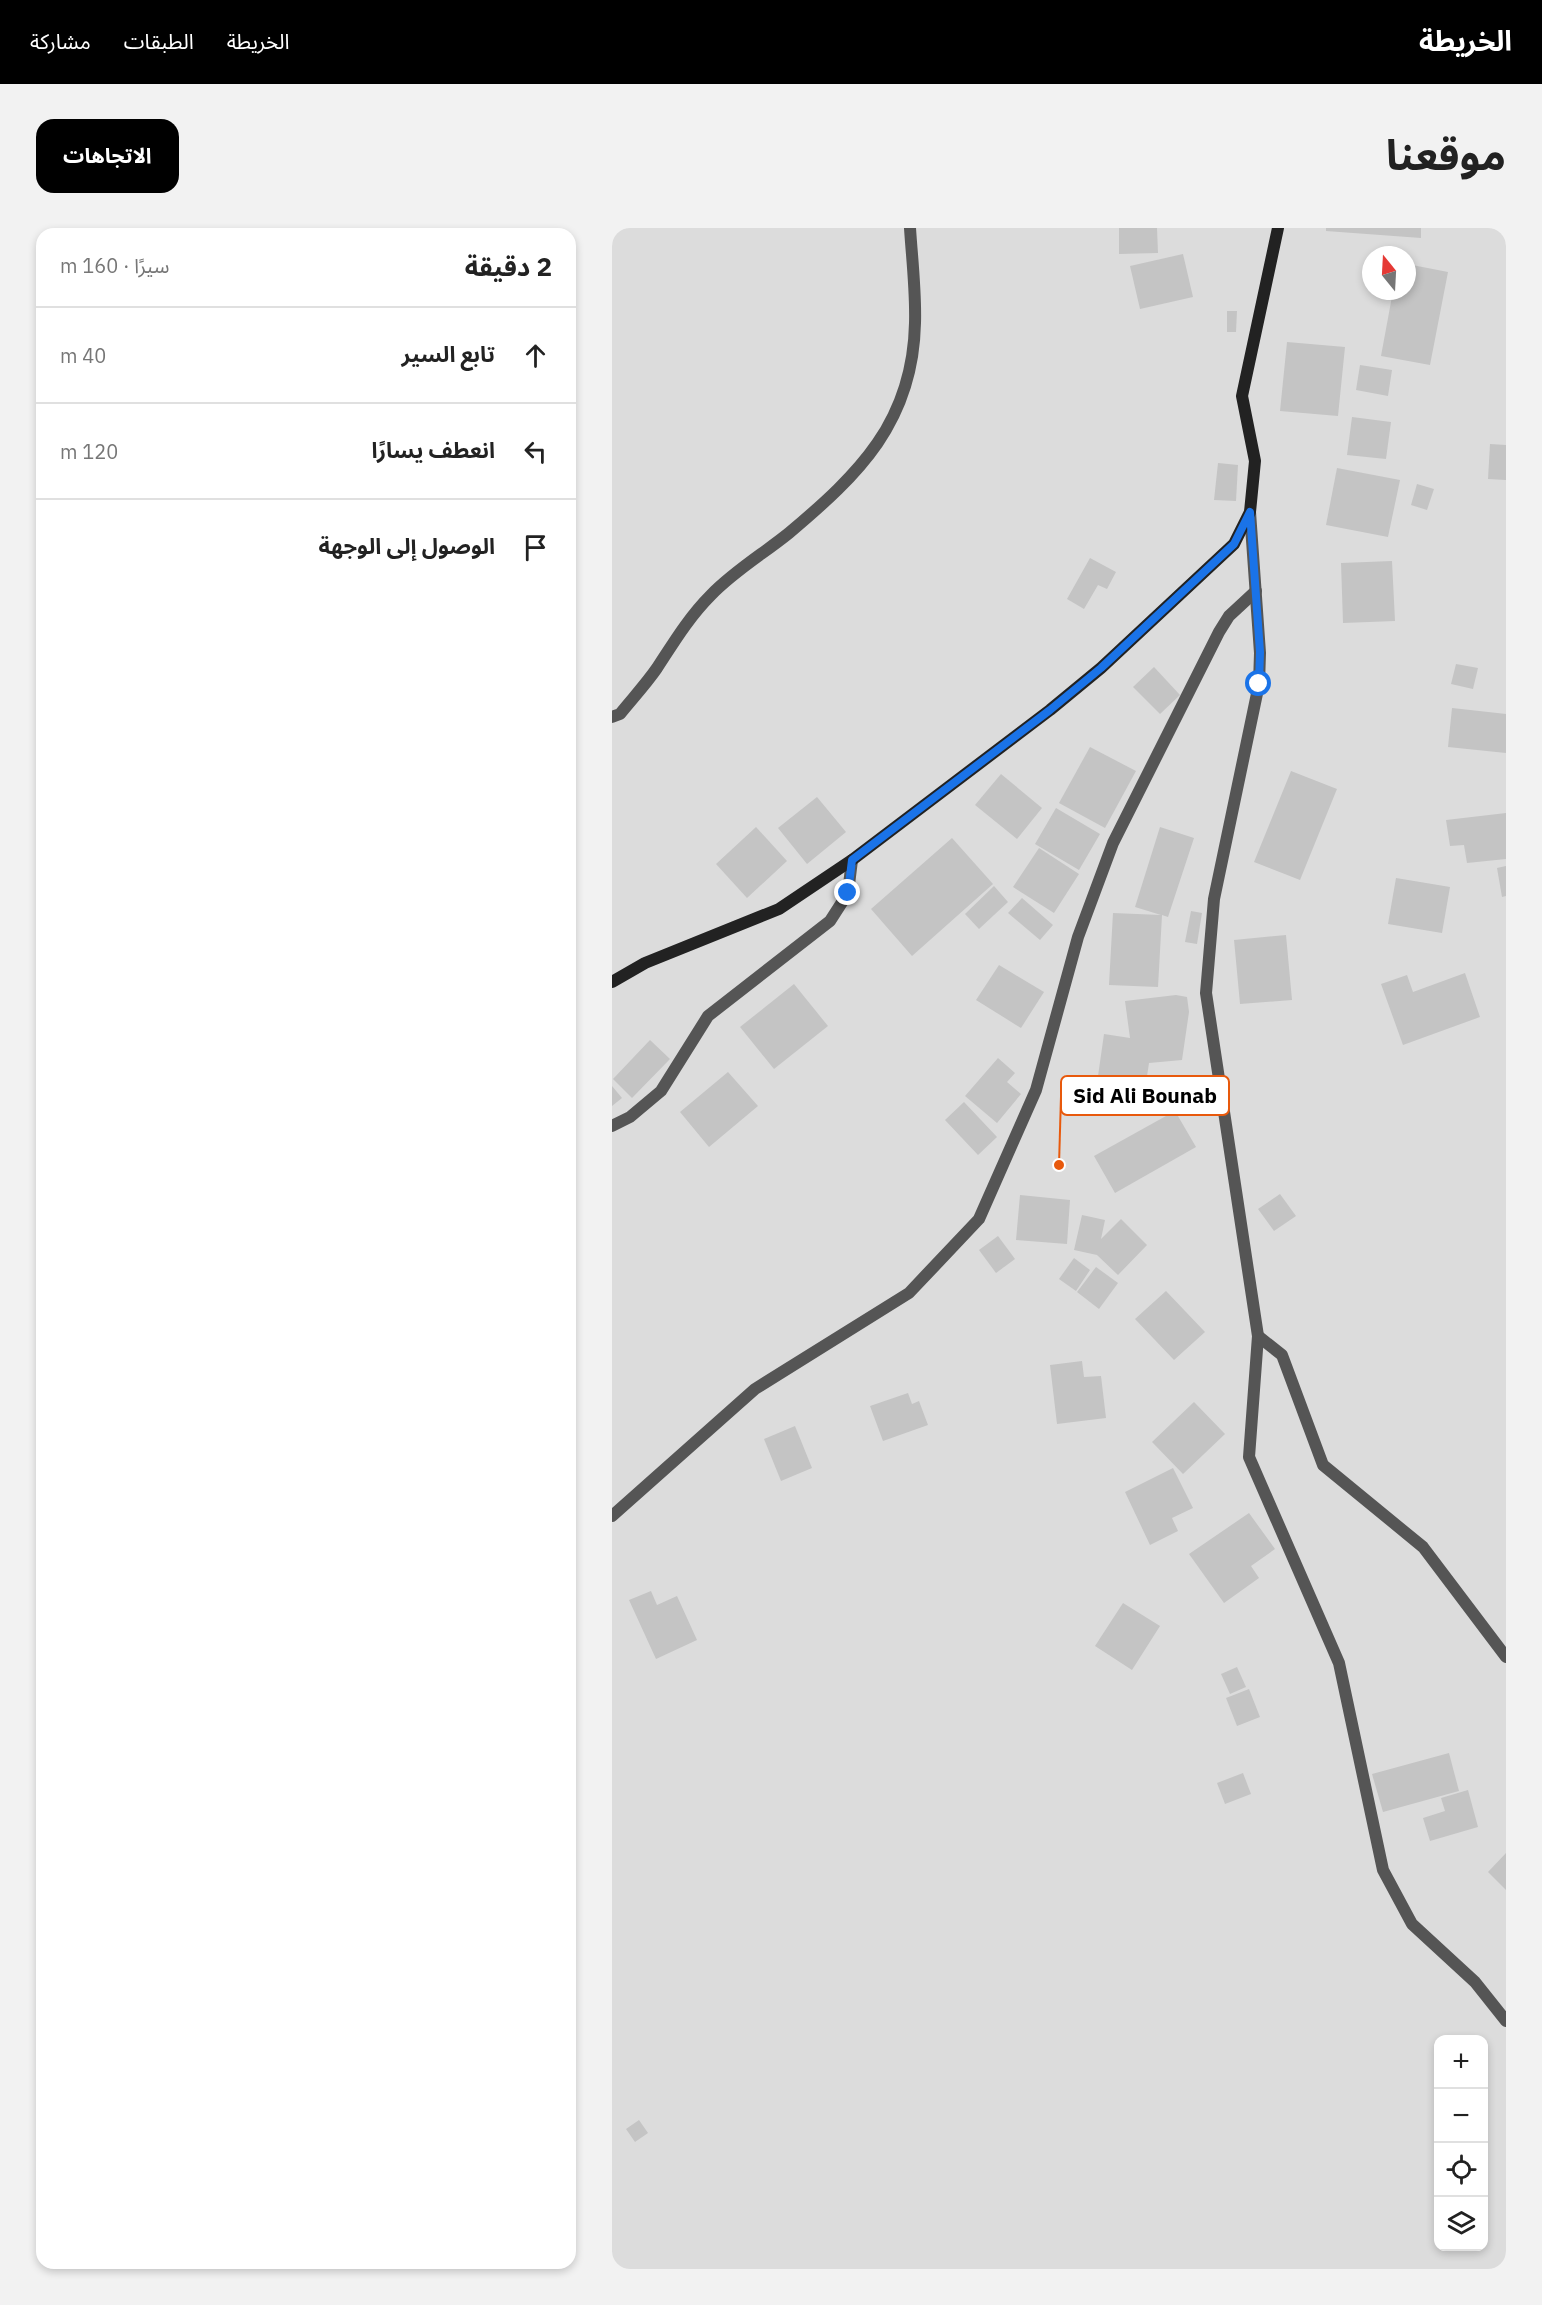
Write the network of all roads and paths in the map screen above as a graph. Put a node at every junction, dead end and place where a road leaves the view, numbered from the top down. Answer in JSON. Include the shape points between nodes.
{"nodes":[{"id":1,"x":910,"y":228,"type":"edge"},
{"id":2,"x":1278,"y":228,"type":"edge"},
{"id":3,"x":1250,"y":512,"type":"junction"},
{"id":4,"x":1256,"y":591,"type":"junction"},
{"id":5,"x":612,"y":717,"type":"edge"},
{"id":6,"x":852,"y":860,"type":"junction"},
{"id":7,"x":612,"y":982,"type":"edge"},
{"id":8,"x":612,"y":1126,"type":"edge"},
{"id":9,"x":1258,"y":1336,"type":"junction"},
{"id":10,"x":612,"y":1516,"type":"edge"},
{"id":11,"x":1506,"y":1657,"type":"edge"},
{"id":12,"x":1506,"y":2021,"type":"edge"}],
"edges":[{"from":1,"to":5,"type":"street","via":[[915,323],[912,353],[896,411],[882,438],[839,490],[711,595],[620,714]]},
{"from":2,"to":3,"type":"main road","via":[[1242,396],[1255,460]]},
{"from":3,"to":4,"type":"street"},
{"from":3,"to":6,"type":"main road","via":[[1234,544],[1101,668]]},
{"from":4,"to":9,"type":"street","via":[[1259,684],[1214,899],[1206,993]]},
{"from":4,"to":10,"type":"street","via":[[1229,616],[1219,632],[1113,843],[1078,937],[1036,1090],[979,1219],[909,1293],[755,1389]]},
{"from":6,"to":7,"type":"main road","via":[[779,909],[645,963]]},
{"from":6,"to":8,"type":"street","via":[[848,893],[830,921],[708,1016],[661,1091],[630,1117]]},
{"from":9,"to":11,"type":"street","via":[[1282,1355],[1323,1465],[1423,1547]]},
{"from":9,"to":12,"type":"street","via":[[1249,1457],[1339,1663],[1383,1870],[1413,1924],[1475,1982]]}]}
